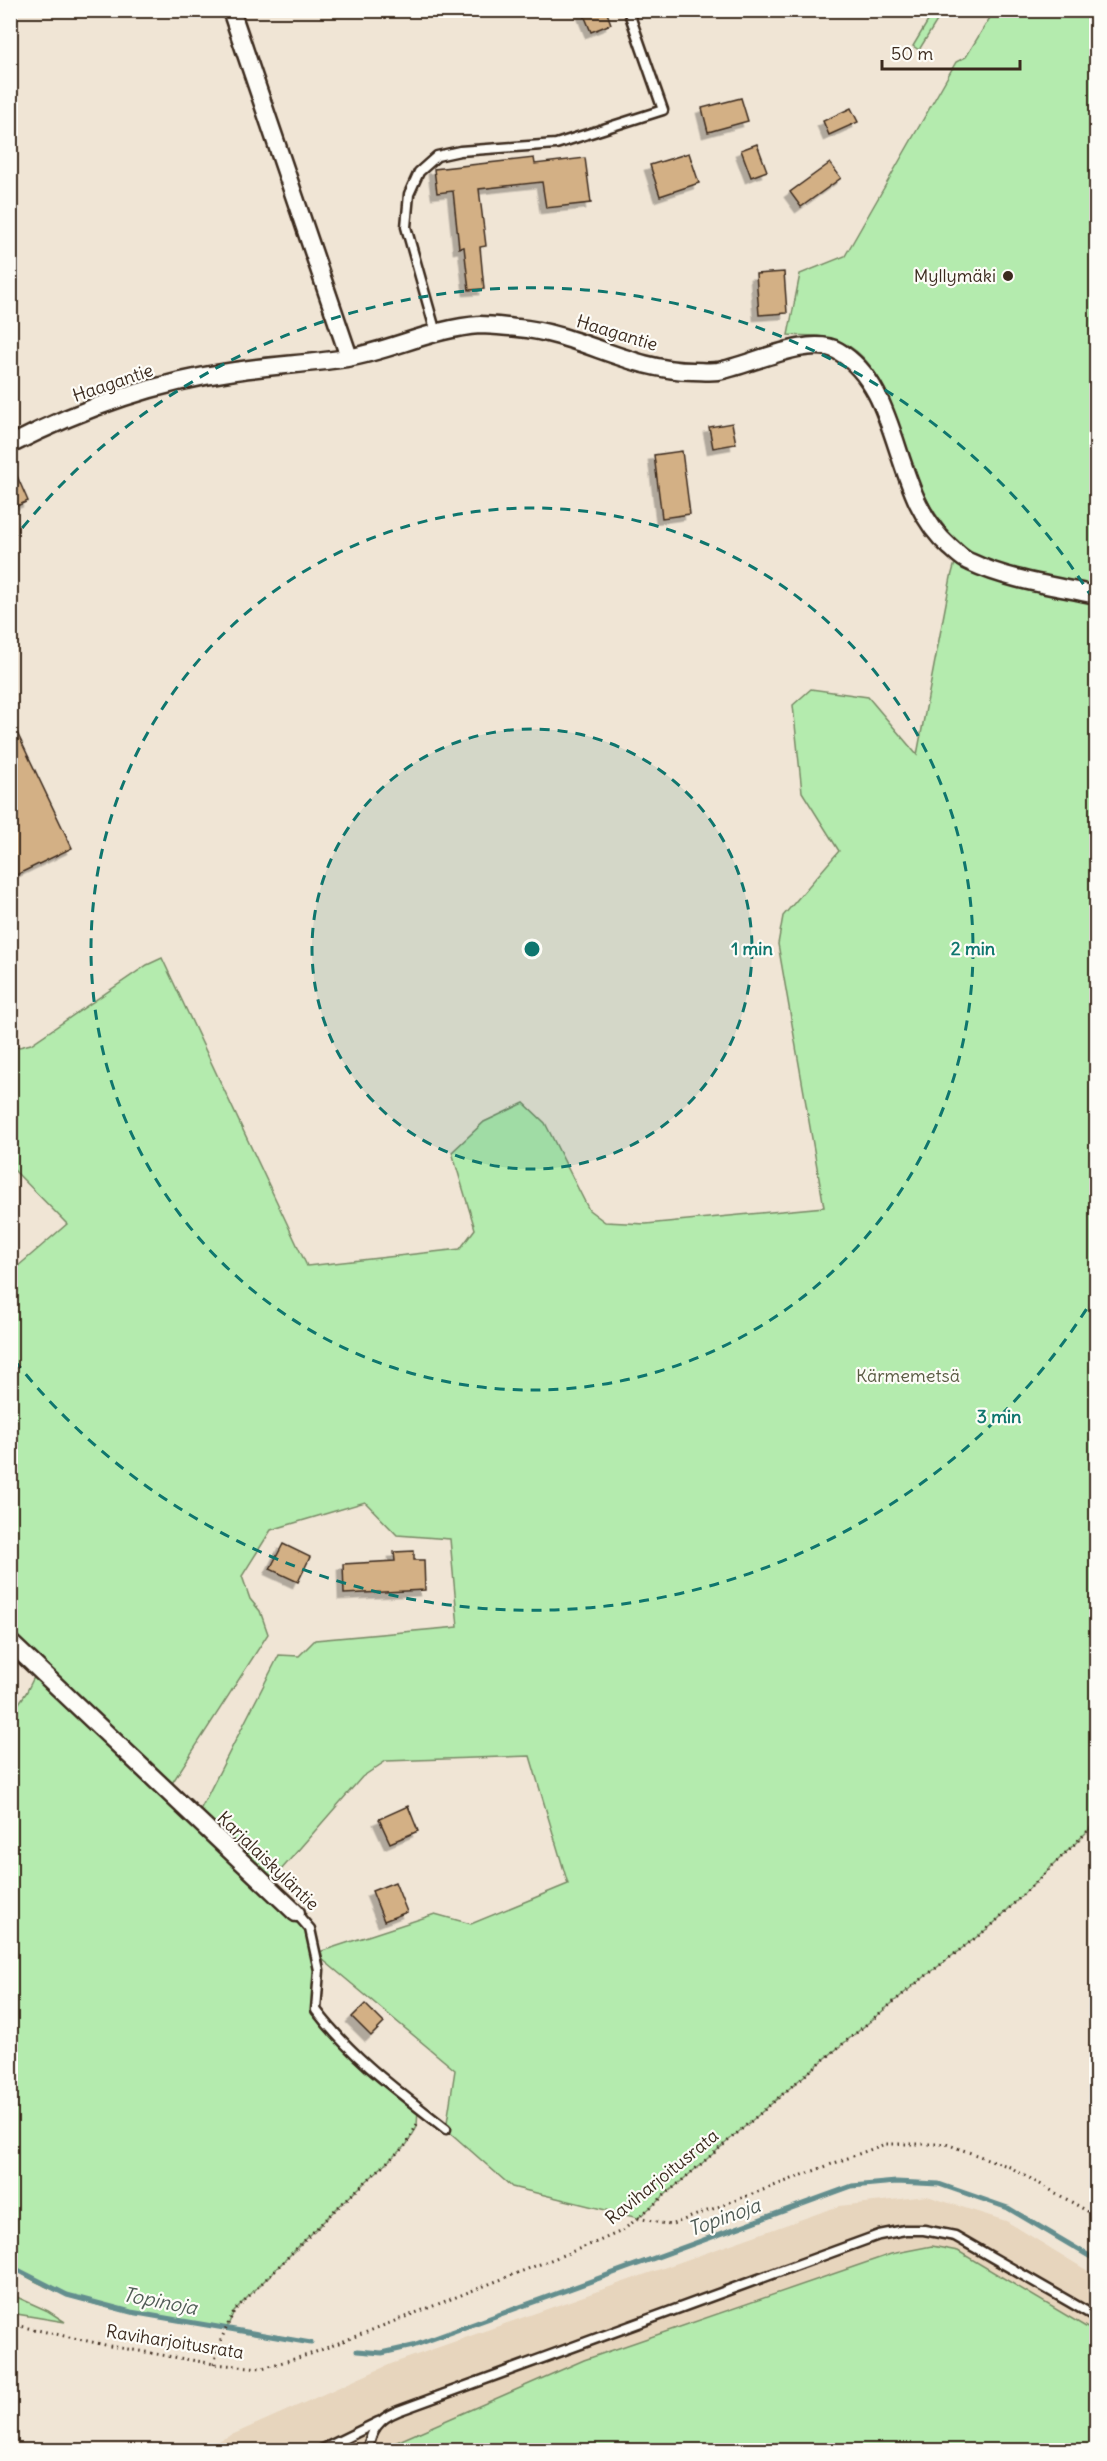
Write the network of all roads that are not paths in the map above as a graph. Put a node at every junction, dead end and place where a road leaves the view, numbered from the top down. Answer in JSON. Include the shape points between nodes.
{"nodes":[{"id":1,"x":231,"y":10,"type":"edge"},
{"id":2,"x":628,"y":10,"type":"edge"},
{"id":3,"x":436,"y":333,"type":"junction"},
{"id":4,"x":349,"y":357,"type":"junction"},
{"id":5,"x":10,"y":445,"type":"edge"},
{"id":6,"x":1096,"y":595,"type":"edge"},
{"id":7,"x":10,"y":1642,"type":"edge"},
{"id":8,"x":296,"y":1913,"type":"joint"},
{"id":9,"x":446,"y":2129,"type":"dead end"},
{"id":10,"x":1096,"y":2317,"type":"edge"},
{"id":11,"x":378,"y":2422,"type":"junction"},
{"id":12,"x":321,"y":2451,"type":"edge"},
{"id":13,"x":368,"y":2451,"type":"edge"}],
"edges":[{"from":1,"to":4,"type":"street"},
{"from":2,"to":3,"type":"lane","via":[[663,110],[556,144],[437,156],[419,172],[409,194],[406,227]]},
{"from":3,"to":4,"type":"street","name":"Haagantie"},
{"from":3,"to":6,"type":"street","name":"Haagantie","via":[[480,325],[523,328],[636,362],[683,371],[718,371],[805,346],[834,348],[858,364],[879,395],[918,504],[939,537],[967,561],[1004,574]]},
{"from":4,"to":5,"type":"street","name":"Haagantie","via":[[233,371],[144,390]]},
{"from":7,"to":8,"type":"street","name":"Karjalaiskyläntie"},
{"from":8,"to":9,"type":"lane","name":"Karjalaiskyläntie","via":[[310,1929],[319,1970],[316,2010],[364,2064]]},
{"from":10,"to":11,"type":"lane","via":[[955,2236],[905,2230],[856,2243],[398,2411]]},
{"from":11,"to":12,"type":"lane"},
{"from":11,"to":13,"type":"lane"}]}
